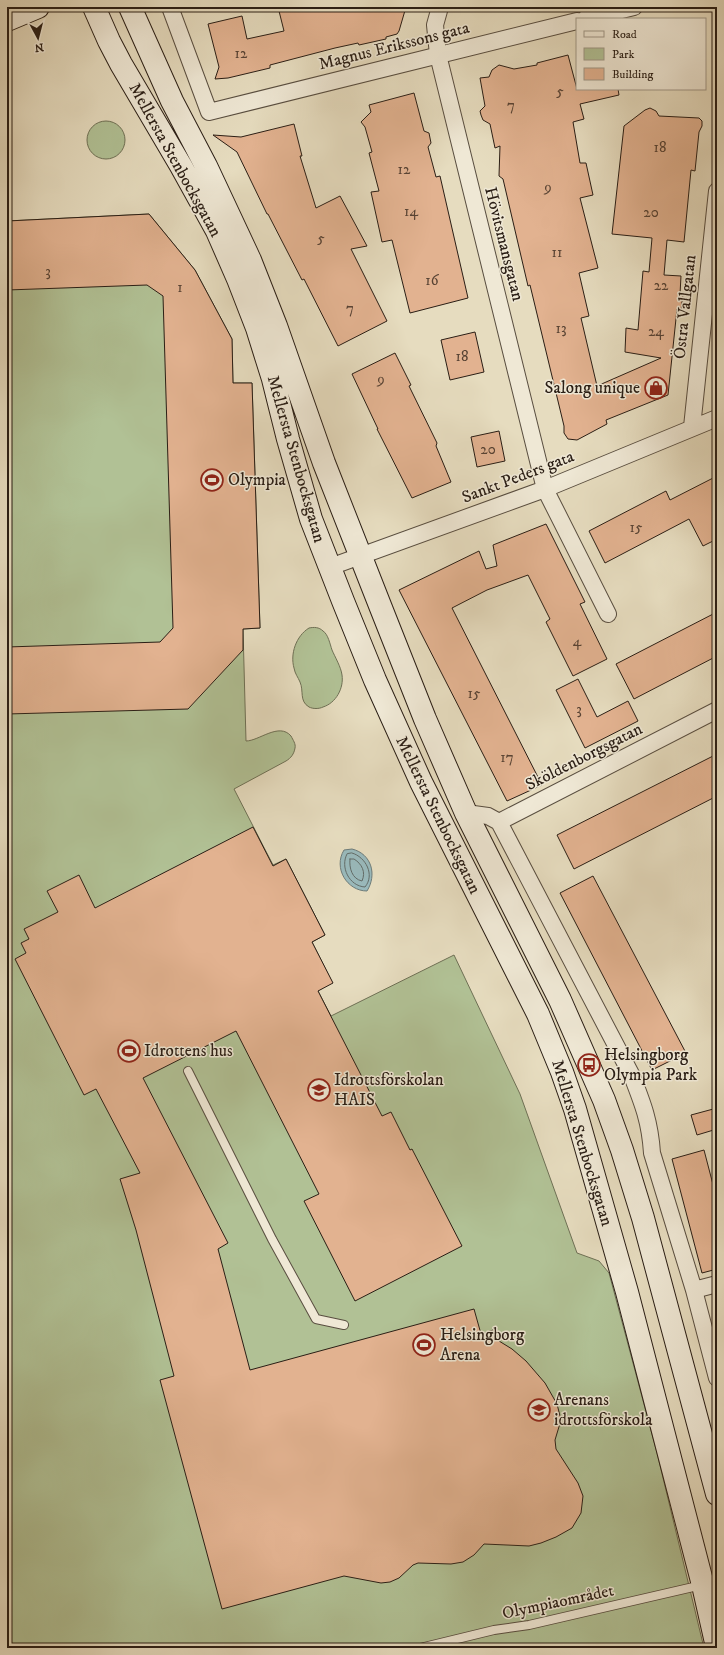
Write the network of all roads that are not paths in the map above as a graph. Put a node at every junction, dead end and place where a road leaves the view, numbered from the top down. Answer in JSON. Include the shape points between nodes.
{"nodes":[{"id":1,"x":38,"y":7,"type":"edge"},
{"id":2,"x":94,"y":7,"type":"edge"},
{"id":3,"x":130,"y":7,"type":"edge"},
{"id":4,"x":170,"y":7,"type":"edge"},
{"id":5,"x":440,"y":7,"type":"edge"},
{"id":6,"x":634,"y":7,"type":"edge"},
{"id":7,"x":589,"y":18,"type":"edge"},
{"id":8,"x":7,"y":20,"type":"edge"},
{"id":9,"x":576,"y":21,"type":"edge"},
{"id":10,"x":438,"y":55,"type":"junction"},
{"id":11,"x":717,"y":191,"type":"edge"},
{"id":12,"x":717,"y":418,"type":"edge"},
{"id":13,"x":692,"y":427,"type":"junction"},
{"id":14,"x":545,"y":489,"type":"junction"},
{"id":15,"x":361,"y":556,"type":"junction"},
{"id":16,"x":330,"y":567,"type":"junction"},
{"id":17,"x":608,"y":614,"type":"dead end"},
{"id":18,"x":717,"y":710,"type":"edge"},
{"id":19,"x":466,"y":813,"type":"junction"},
{"id":20,"x":499,"y":822,"type":"junction"},
{"id":21,"x":188,"y":1071,"type":"dead end"},
{"id":22,"x":717,"y":1284,"type":"edge"},
{"id":23,"x":694,"y":1290,"type":"junction"},
{"id":24,"x":344,"y":1325,"type":"dead end"},
{"id":25,"x":717,"y":1378,"type":"edge"},
{"id":26,"x":717,"y":1494,"type":"edge"},
{"id":27,"x":703,"y":1585,"type":"junction"},
{"id":28,"x":717,"y":1647,"type":"edge"},
{"id":29,"x":420,"y":1648,"type":"edge"}],
"edges":[{"from":1,"to":8,"type":"main road"},
{"from":2,"to":16,"type":"main road","name":"Mellersta Stenbocksgatan","via":[[121,64],[213,224],[238,279],[273,379],[311,519]]},
{"from":3,"to":15,"type":"main road","name":"Mellersta Stenbocksgatan","via":[[172,101],[250,260]]},
{"from":4,"to":10,"type":"street","name":"Magnus Erikssons gata","via":[[210,112]]},
{"from":5,"to":10,"type":"street","name":"Hövitsmansgatan","via":[[434,25]]},
{"from":6,"to":7,"type":"street"},
{"from":9,"to":10,"type":"street","name":"Magnus Erikssons gata"},
{"from":10,"to":14,"type":"street","name":"Hövitsmansgatan"},
{"from":11,"to":13,"type":"street","name":"Östra Vallgatan"},
{"from":12,"to":13,"type":"street","name":"Sankt Peders gata"},
{"from":13,"to":14,"type":"street","name":"Sankt Peders gata"},
{"from":14,"to":15,"type":"street","name":"Sankt Peders gata"},
{"from":14,"to":17,"type":"street","name":"Hövitsmansgatan"},
{"from":15,"to":16,"type":"street","name":"Sankt Peders gata"},
{"from":15,"to":19,"type":"main road","name":"Mellersta Stenbocksgatan","via":[[425,719]]},
{"from":16,"to":27,"type":"main road","name":"Mellersta Stenbocksgatan","via":[[375,680],[421,782],[538,1014],[562,1072],[575,1108],[625,1286]]},
{"from":18,"to":20,"type":"street","name":"Sköldenborgsgatan"},
{"from":19,"to":20,"type":"street","via":[[488,816]]},
{"from":19,"to":26,"type":"main road","name":"Mellersta Stenbocksgatan","via":[[560,1000],[604,1100],[643,1218]]},
{"from":20,"to":23,"type":"street","via":[[632,1076],[648,1118],[652,1153]]},
{"from":21,"to":24,"type":"lane","via":[[272,1239],[316,1319]]},
{"from":22,"to":23,"type":"street"},
{"from":23,"to":25,"type":"street"},
{"from":27,"to":28,"type":"main road","name":"Mellersta Stenbocksgatan"},
{"from":27,"to":29,"type":"lane","name":"Olympiaområdet"}]}
